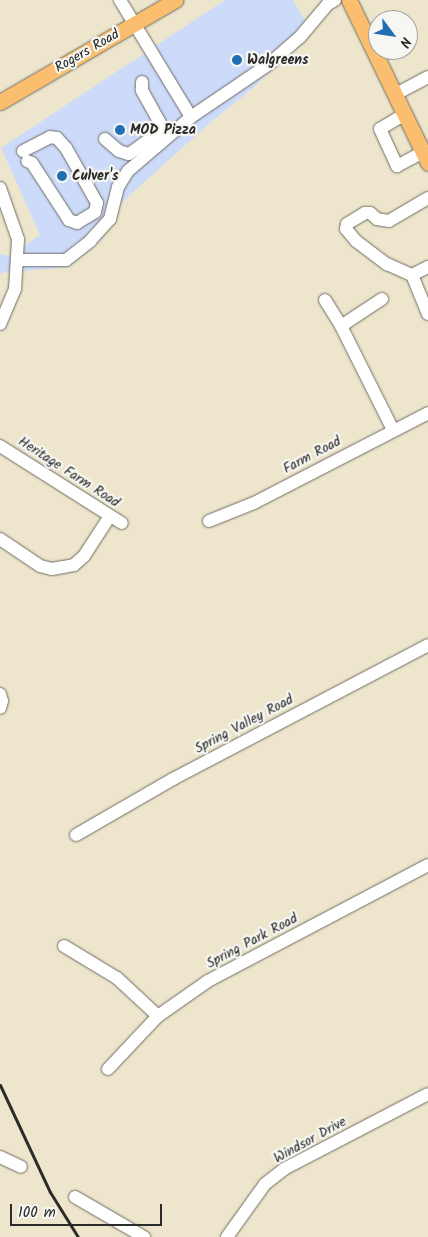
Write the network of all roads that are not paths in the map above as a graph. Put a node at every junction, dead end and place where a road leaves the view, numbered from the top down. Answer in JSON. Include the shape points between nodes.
{"nodes":[{"id":1,"x":120,"y":0,"type":"edge"},
{"id":2,"x":175,"y":0,"type":"edge"},
{"id":3,"x":335,"y":0,"type":"edge"},
{"id":4,"x":349,"y":0,"type":"edge"},
{"id":5,"x":135,"y":23,"type":"junction"},
{"id":6,"x":428,"y":77,"type":"edge"},
{"id":7,"x":142,"y":82,"type":"dead end"},
{"id":8,"x":396,"y":94,"type":"junction"},
{"id":9,"x":0,"y":102,"type":"edge"},
{"id":10,"x":405,"y":114,"type":"junction"},
{"id":11,"x":191,"y":116,"type":"junction"},
{"id":12,"x":105,"y":139,"type":"dead end"},
{"id":13,"x":25,"y":156,"type":"joint"},
{"id":14,"x":426,"y":157,"type":"edge"},
{"id":15,"x":0,"y":188,"type":"edge"},
{"id":16,"x":428,"y":198,"type":"edge"},
{"id":17,"x":17,"y":260,"type":"junction"},
{"id":18,"x":428,"y":267,"type":"edge"},
{"id":19,"x":412,"y":275,"type":"junction"},
{"id":20,"x":382,"y":299,"type":"dead end"},
{"id":21,"x":325,"y":300,"type":"dead end"},
{"id":22,"x":428,"y":314,"type":"edge"},
{"id":23,"x":0,"y":324,"type":"edge"},
{"id":24,"x":341,"y":326,"type":"junction"},
{"id":25,"x":428,"y":413,"type":"edge"},
{"id":26,"x":393,"y":430,"type":"junction"},
{"id":27,"x":0,"y":446,"type":"edge"},
{"id":28,"x":110,"y":516,"type":"junction"},
{"id":29,"x":209,"y":521,"type":"dead end"},
{"id":30,"x":122,"y":523,"type":"dead end"},
{"id":31,"x":0,"y":539,"type":"edge"},
{"id":32,"x":428,"y":645,"type":"edge"},
{"id":33,"x":0,"y":694,"type":"edge"},
{"id":34,"x":0,"y":708,"type":"edge"},
{"id":35,"x":76,"y":835,"type":"dead end"},
{"id":36,"x":428,"y":865,"type":"edge"},
{"id":37,"x":64,"y":946,"type":"dead end"},
{"id":38,"x":158,"y":1016,"type":"junction"},
{"id":39,"x":108,"y":1069,"type":"dead end"},
{"id":40,"x":428,"y":1094,"type":"edge"},
{"id":41,"x":0,"y":1157,"type":"edge"},
{"id":42,"x":21,"y":1167,"type":"dead end"},
{"id":43,"x":75,"y":1198,"type":"dead end"},
{"id":44,"x":144,"y":1237,"type":"edge"},
{"id":45,"x":227,"y":1237,"type":"edge"}],
"edges":[{"from":1,"to":5,"type":"street"},
{"from":2,"to":5,"type":"main road","name":"Rogers Road"},
{"from":3,"to":11,"type":"street","via":[[269,64]]},
{"from":4,"to":8,"type":"main road"},
{"from":5,"to":9,"type":"main road","name":"Rogers Road"},
{"from":5,"to":11,"type":"street"},
{"from":6,"to":8,"type":"street"},
{"from":7,"to":12,"type":"street","via":[[142,90],[160,123],[158,133],[129,154],[119,151]]},
{"from":8,"to":10,"type":"main road"},
{"from":10,"to":14,"type":"main road"},
{"from":10,"to":14,"type":"street","via":[[380,129],[396,166]]},
{"from":11,"to":17,"type":"street","via":[[128,171],[118,187],[110,219],[90,241],[66,260]]},
{"from":13,"to":13,"type":"street","via":[[69,220],[78,223],[95,212],[97,203],[66,148],[56,138],[50,137]]},
{"from":15,"to":17,"type":"street","via":[[18,239]]},
{"from":16,"to":19,"type":"street","via":[[388,221],[377,219],[370,212],[347,224],[346,229],[356,241],[387,264]]},
{"from":17,"to":23,"type":"street","via":[[15,289]]},
{"from":18,"to":19,"type":"street"},
{"from":19,"to":22,"type":"street"},
{"from":20,"to":24,"type":"street"},
{"from":21,"to":24,"type":"street"},
{"from":24,"to":26,"type":"street"},
{"from":25,"to":26,"type":"street","name":"Farm Road"},
{"from":26,"to":29,"type":"street","name":"Farm Road","via":[[254,503]]},
{"from":27,"to":28,"type":"street","name":"Heritage Farm Road"},
{"from":28,"to":30,"type":"street","name":"Heritage Farm Road"},
{"from":28,"to":31,"type":"street","via":[[84,556],[63,567],[40,566]]},
{"from":32,"to":35,"type":"street","name":"Spring Valley Road","via":[[173,778]]},
{"from":33,"to":34,"type":"street"},
{"from":36,"to":38,"type":"street","name":"Spring Park Road","via":[[208,981]]},
{"from":37,"to":38,"type":"street","via":[[118,978]]},
{"from":38,"to":39,"type":"street","name":"Spring Park Road"},
{"from":40,"to":45,"type":"street","name":"Windsor Drive","via":[[284,1169],[265,1184]]},
{"from":41,"to":42,"type":"street"},
{"from":43,"to":44,"type":"street"}]}
